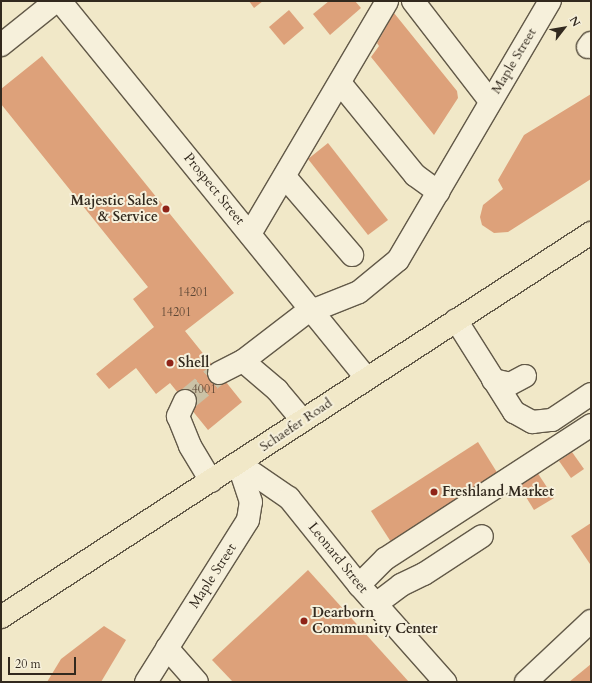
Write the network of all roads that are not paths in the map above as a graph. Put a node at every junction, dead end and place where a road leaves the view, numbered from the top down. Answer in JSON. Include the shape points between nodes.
{"nodes":[{"id":1,"x":56,"y":1,"type":"edge"},
{"id":2,"x":60,"y":1,"type":"edge"},
{"id":3,"x":387,"y":1,"type":"edge"},
{"id":4,"x":413,"y":1,"type":"edge"},
{"id":5,"x":550,"y":1,"type":"edge"},
{"id":6,"x":1,"y":45,"type":"edge"},
{"id":7,"x":340,"y":83,"type":"junction"},
{"id":8,"x":490,"y":101,"type":"junction"},
{"id":9,"x":286,"y":177,"type":"junction"},
{"id":10,"x":438,"y":192,"type":"junction"},
{"id":11,"x":591,"y":233,"type":"edge"},
{"id":12,"x":250,"y":234,"type":"junction"},
{"id":13,"x":352,"y":255,"type":"dead end"},
{"id":14,"x":313,"y":309,"type":"junction"},
{"id":15,"x":456,"y":320,"type":"junction"},
{"id":16,"x":243,"y":361,"type":"junction"},
{"id":17,"x":218,"y":374,"type":"tunnel mouth"},
{"id":18,"x":525,"y":376,"type":"dead end"},
{"id":19,"x":366,"y":377,"type":"junction"},
{"id":20,"x":492,"y":380,"type":"junction"},
{"id":21,"x":591,"y":394,"type":"edge"},
{"id":22,"x":185,"y":401,"type":"tunnel mouth"},
{"id":23,"x":302,"y":421,"type":"junction"},
{"id":24,"x":591,"y":425,"type":"edge"},
{"id":25,"x":238,"y":463,"type":"junction"},
{"id":26,"x":211,"y":481,"type":"junction"},
{"id":27,"x":468,"y":505,"type":"junction"},
{"id":28,"x":404,"y":547,"type":"junction"},
{"id":29,"x":418,"y":567,"type":"dead end"},
{"id":30,"x":359,"y":585,"type":"junction"},
{"id":31,"x":376,"y":604,"type":"junction"},
{"id":32,"x":1,"y":617,"type":"edge"},
{"id":33,"x":591,"y":621,"type":"edge"},
{"id":34,"x":167,"y":648,"type":"junction"},
{"id":35,"x":146,"y":682,"type":"edge"},
{"id":36,"x":197,"y":682,"type":"edge"},
{"id":37,"x":445,"y":682,"type":"edge"},
{"id":38,"x":526,"y":682,"type":"edge"}],
"edges":[{"from":1,"to":6,"type":"street"},
{"from":2,"to":12,"type":"street","name":"Prospect Street"},
{"from":3,"to":7,"type":"street"},
{"from":4,"to":8,"type":"street"},
{"from":5,"to":8,"type":"street","name":"Maple Street"},
{"from":7,"to":9,"type":"street"},
{"from":7,"to":10,"type":"street","via":[[415,175]]},
{"from":8,"to":10,"type":"street","name":"Maple Street"},
{"from":9,"to":12,"type":"street"},
{"from":9,"to":13,"type":"street"},
{"from":10,"to":14,"type":"street","name":"Maple Street","via":[[398,260],[389,270],[359,292]]},
{"from":11,"to":15,"type":"main road","name":"Schaefer Road"},
{"from":12,"to":14,"type":"street","name":"Prospect Street"},
{"from":14,"to":16,"type":"street","name":"Maple Street"},
{"from":14,"to":19,"type":"street","name":"Prospect Street"},
{"from":15,"to":19,"type":"main road","name":"Schaefer Road"},
{"from":15,"to":20,"type":"street"},
{"from":16,"to":17,"type":"street","name":"Maple Street"},
{"from":16,"to":23,"type":"street","via":[[277,390]]},
{"from":18,"to":20,"type":"street","via":[[510,384]]},
{"from":19,"to":23,"type":"main road","name":"Schaefer Road"},
{"from":20,"to":21,"type":"street","via":[[514,412],[532,422],[552,420]]},
{"from":22,"to":26,"type":"street","via":[[178,416],[190,446]]},
{"from":23,"to":25,"type":"main road","name":"Schaefer Road"},
{"from":24,"to":27,"type":"street"},
{"from":25,"to":26,"type":"main road","name":"Schaefer Road"},
{"from":25,"to":30,"type":"street","name":"Leonard Street","via":[[289,498]]},
{"from":25,"to":34,"type":"street","name":"Maple Street","via":[[251,502],[248,520]]},
{"from":26,"to":32,"type":"main road","name":"Schaefer Road"},
{"from":27,"to":28,"type":"street"},
{"from":27,"to":31,"type":"street","via":[[479,533],[424,574],[401,585]]},
{"from":28,"to":29,"type":"street"},
{"from":28,"to":30,"type":"street","via":[[385,559]]},
{"from":30,"to":31,"type":"street","name":"Leonard Street"},
{"from":31,"to":37,"type":"street","name":"Leonard Street"},
{"from":33,"to":38,"type":"street"},
{"from":34,"to":35,"type":"street","name":"Maple Street"},
{"from":34,"to":36,"type":"street"}]}
